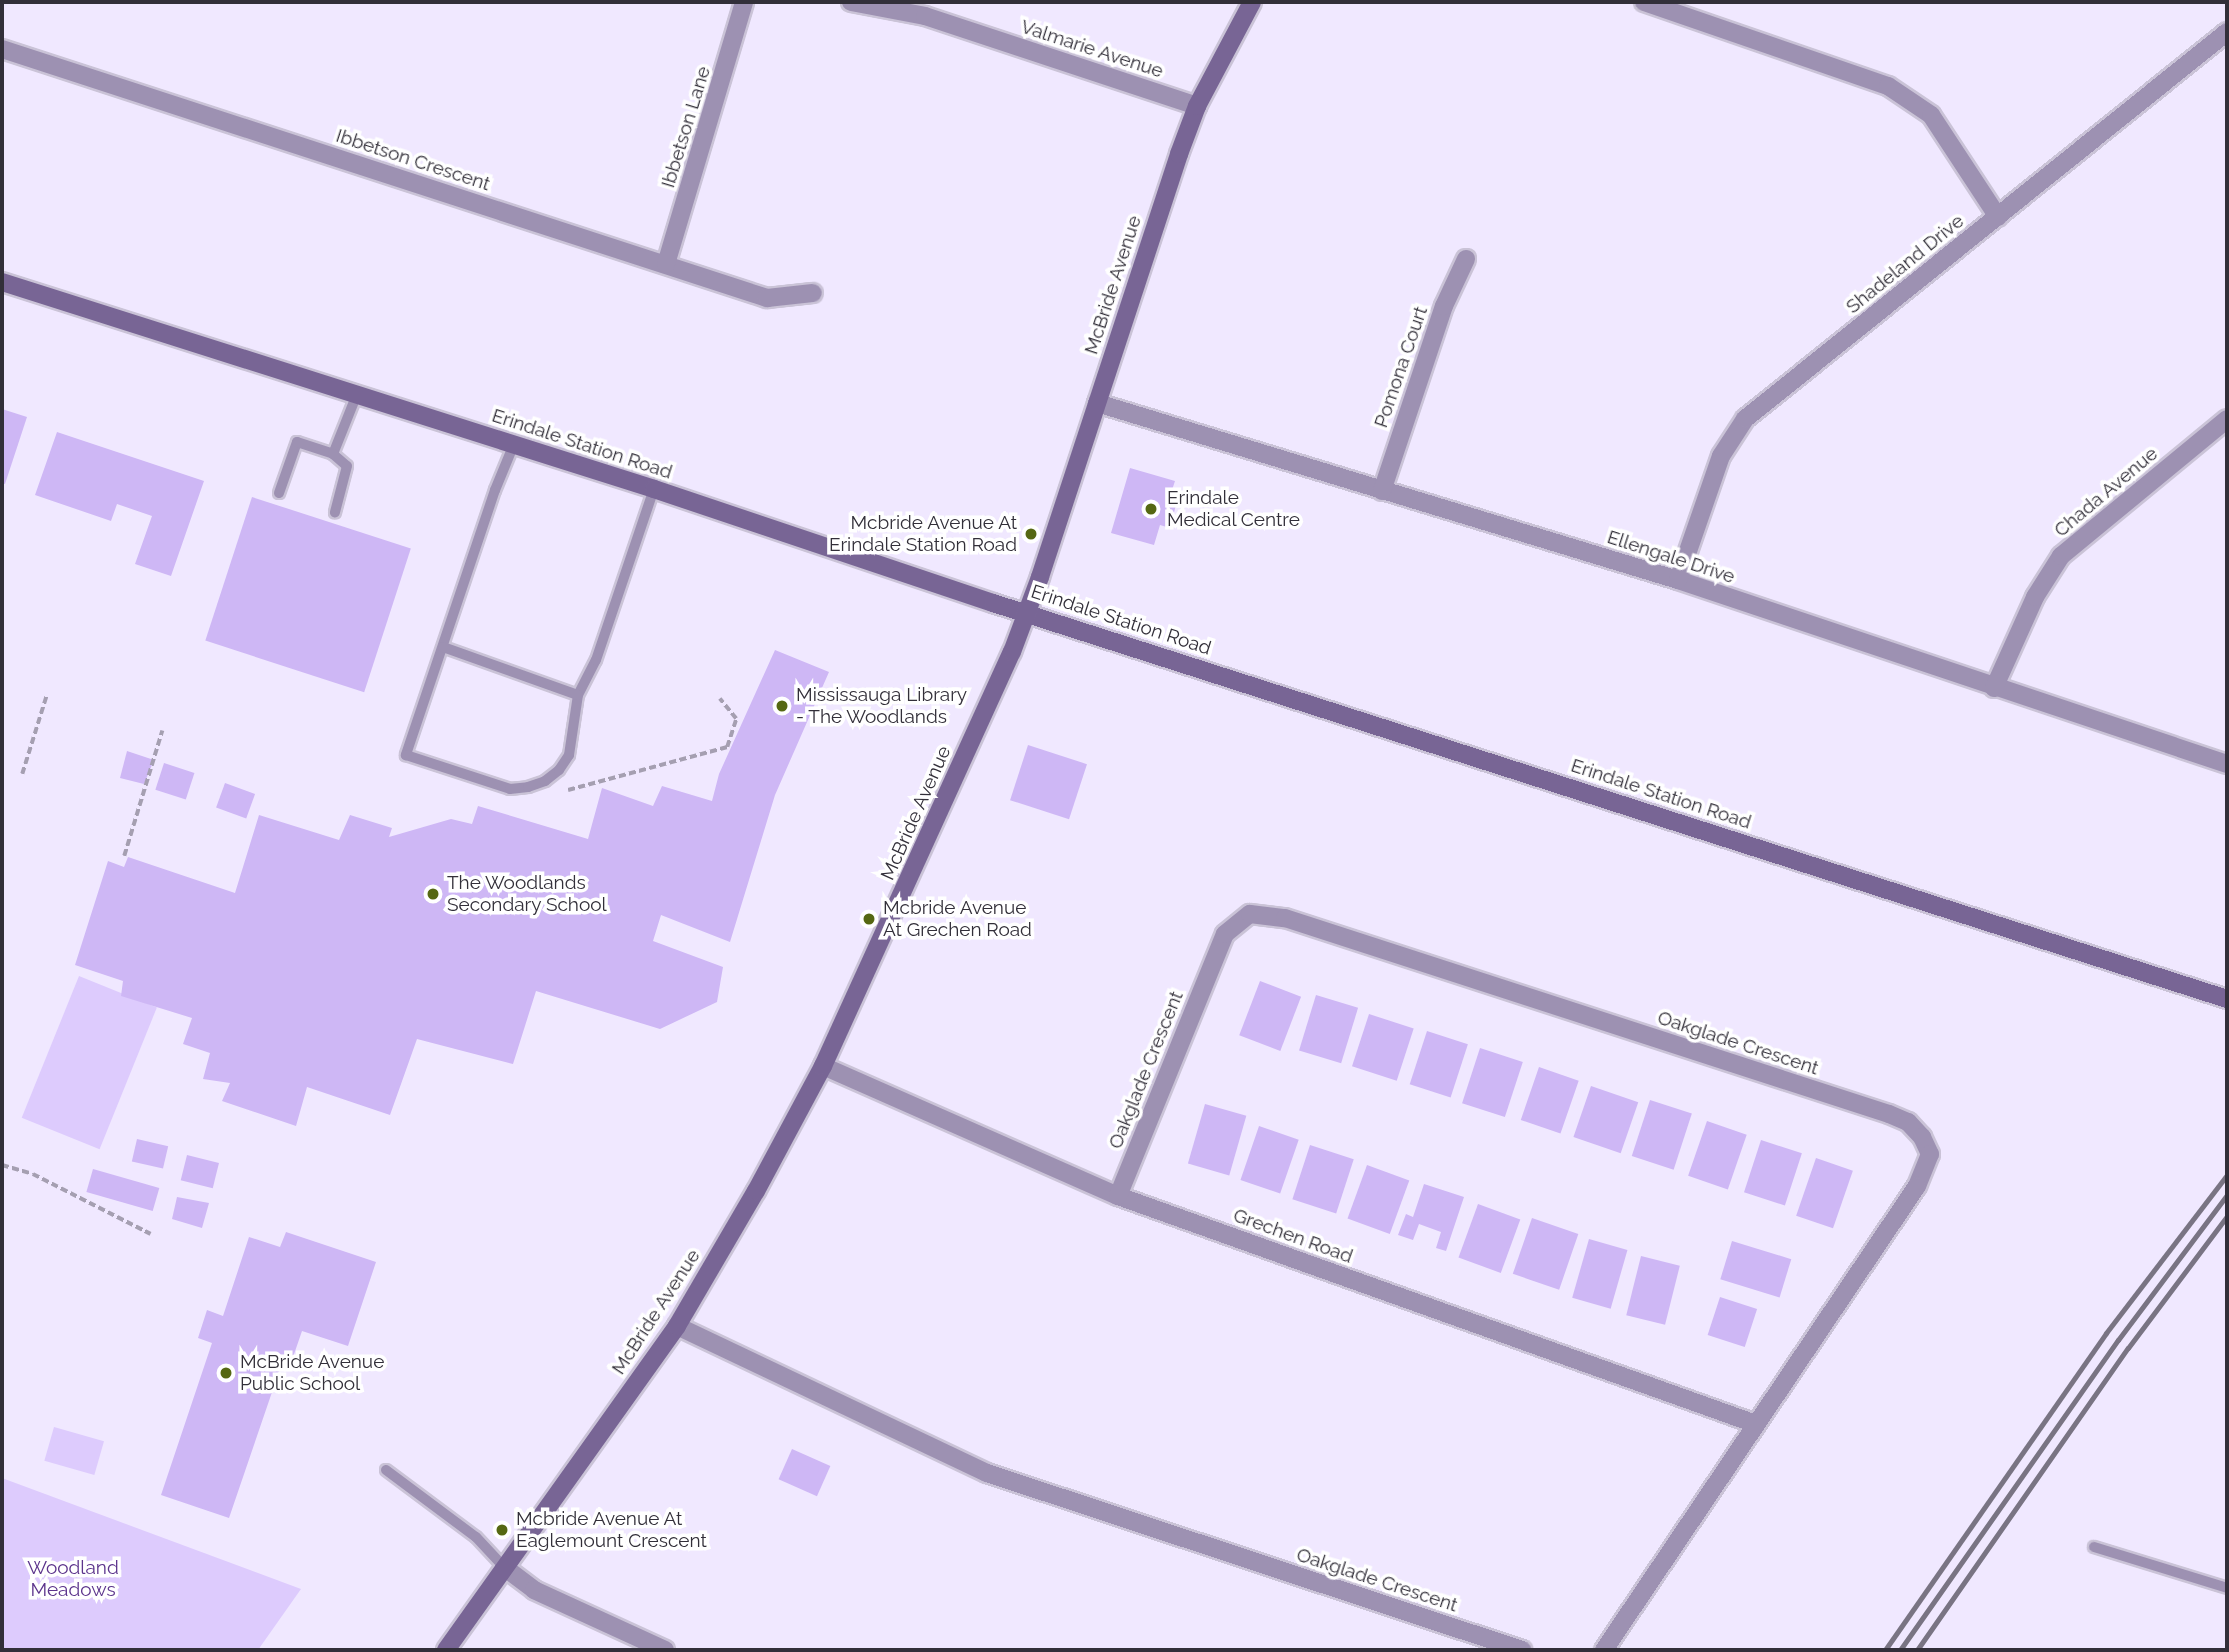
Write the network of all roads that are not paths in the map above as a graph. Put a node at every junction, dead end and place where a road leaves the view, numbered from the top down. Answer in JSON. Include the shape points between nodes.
{"nodes":[{"id":1,"x":744,"y":2,"type":"edge"},
{"id":2,"x":851,"y":2,"type":"edge"},
{"id":3,"x":1252,"y":2,"type":"edge"},
{"id":4,"x":1644,"y":2,"type":"edge"},
{"id":5,"x":927,"y":9,"type":"edge"},
{"id":6,"x":2227,"y":32,"type":"edge"},
{"id":7,"x":2,"y":49,"type":"edge"},
{"id":8,"x":1197,"y":106,"type":"junction"},
{"id":9,"x":1998,"y":217,"type":"junction"},
{"id":10,"x":1466,"y":259,"type":"dead end"},
{"id":11,"x":666,"y":264,"type":"junction"},
{"id":12,"x":2,"y":282,"type":"edge"},
{"id":13,"x":813,"y":293,"type":"dead end"},
{"id":14,"x":357,"y":394,"type":"junction"},
{"id":15,"x":1097,"y":402,"type":"junction"},
{"id":16,"x":2227,"y":419,"type":"edge"},
{"id":17,"x":514,"y":444,"type":"junction"},
{"id":18,"x":333,"y":454,"type":"junction"},
{"id":19,"x":654,"y":489,"type":"junction"},
{"id":20,"x":1382,"y":491,"type":"junction"},
{"id":21,"x":279,"y":493,"type":"dead end"},
{"id":22,"x":335,"y":512,"type":"dead end"},
{"id":23,"x":1678,"y":580,"type":"junction"},
{"id":24,"x":1026,"y":611,"type":"junction"},
{"id":25,"x":443,"y":648,"type":"junction"},
{"id":26,"x":1994,"y":688,"type":"junction"},
{"id":27,"x":578,"y":695,"type":"junction"},
{"id":28,"x":2227,"y":764,"type":"edge"},
{"id":29,"x":2227,"y":999,"type":"edge"},
{"id":30,"x":823,"y":1066,"type":"junction"},
{"id":31,"x":1118,"y":1195,"type":"junction"},
{"id":32,"x":677,"y":1326,"type":"junction"},
{"id":33,"x":1756,"y":1424,"type":"junction"},
{"id":34,"x":386,"y":1470,"type":"dead end"},
{"id":35,"x":2094,"y":1547,"type":"dead end"},
{"id":36,"x":504,"y":1567,"type":"junction"},
{"id":37,"x":2227,"y":1588,"type":"edge"},
{"id":38,"x":446,"y":1650,"type":"edge"},
{"id":39,"x":665,"y":1650,"type":"edge"},
{"id":40,"x":1522,"y":1650,"type":"edge"},
{"id":41,"x":1604,"y":1650,"type":"edge"}],
"edges":[{"from":1,"to":11,"type":"street","name":"Ibbetson Lane"},
{"from":2,"to":5,"type":"street","name":"Valmarie Avenue"},
{"from":3,"to":8,"type":"street","name":"McBride Avenue"},
{"from":4,"to":9,"type":"street","via":[[1888,86],[1931,115]]},
{"from":5,"to":8,"type":"street","name":"Valmarie Avenue"},
{"from":6,"to":9,"type":"street","name":"Shadeland Drive"},
{"from":7,"to":11,"type":"street","name":"Ibbetson Crescent"},
{"from":8,"to":15,"type":"street","name":"McBride Avenue"},
{"from":9,"to":23,"type":"street","name":"Shadeland Drive","via":[[1745,419],[1721,456]]},
{"from":10,"to":20,"type":"street","name":"Pomona Court","via":[[1444,306]]},
{"from":11,"to":13,"type":"street","name":"Ibbetson Crescent","via":[[767,298]]},
{"from":12,"to":14,"type":"street","name":"Erindale Station Road"},
{"from":14,"to":17,"type":"street","name":"Erindale Station Road"},
{"from":14,"to":18,"type":"lane"},
{"from":15,"to":20,"type":"street","name":"Ellengale Drive"},
{"from":15,"to":24,"type":"street","name":"McBride Avenue"},
{"from":16,"to":26,"type":"street","name":"Chada Avenue","via":[[2061,556],[2035,597]]},
{"from":17,"to":19,"type":"street","name":"Erindale Station Road"},
{"from":17,"to":25,"type":"lane"},
{"from":18,"to":21,"type":"lane","via":[[297,442]]},
{"from":18,"to":22,"type":"lane","via":[[347,466]]},
{"from":19,"to":24,"type":"street","name":"Erindale Station Road"},
{"from":19,"to":27,"type":"lane","via":[[596,660]]},
{"from":20,"to":23,"type":"street","name":"Ellengale Drive"},
{"from":23,"to":26,"type":"street","name":"Ellengale Drive"},
{"from":24,"to":29,"type":"street","name":"Erindale Station Road"},
{"from":24,"to":30,"type":"street","name":"McBride Avenue","via":[[1007,664]]},
{"from":25,"to":27,"type":"lane"},
{"from":25,"to":27,"type":"lane","via":[[406,755],[510,789],[528,788],[559,770],[569,755]]},
{"from":26,"to":28,"type":"street","name":"Ellengale Drive"},
{"from":30,"to":31,"type":"street","name":"Grechen Road"},
{"from":30,"to":32,"type":"street","name":"McBride Avenue"},
{"from":31,"to":33,"type":"street","name":"Grechen Road"},
{"from":31,"to":33,"type":"street","name":"Oakglade Crescent","via":[[1225,933],[1251,914],[1285,918],[1908,1122],[1930,1154],[1917,1185]]},
{"from":32,"to":36,"type":"street","name":"McBride Avenue"},
{"from":32,"to":40,"type":"street","name":"Oakglade Crescent","via":[[987,1473]]},
{"from":33,"to":41,"type":"street","name":"Oakglade Crescent"},
{"from":34,"to":36,"type":"lane","via":[[476,1537]]},
{"from":35,"to":37,"type":"lane"},
{"from":36,"to":38,"type":"street","name":"McBride Avenue"},
{"from":36,"to":39,"type":"street","via":[[534,1590]]}]}
